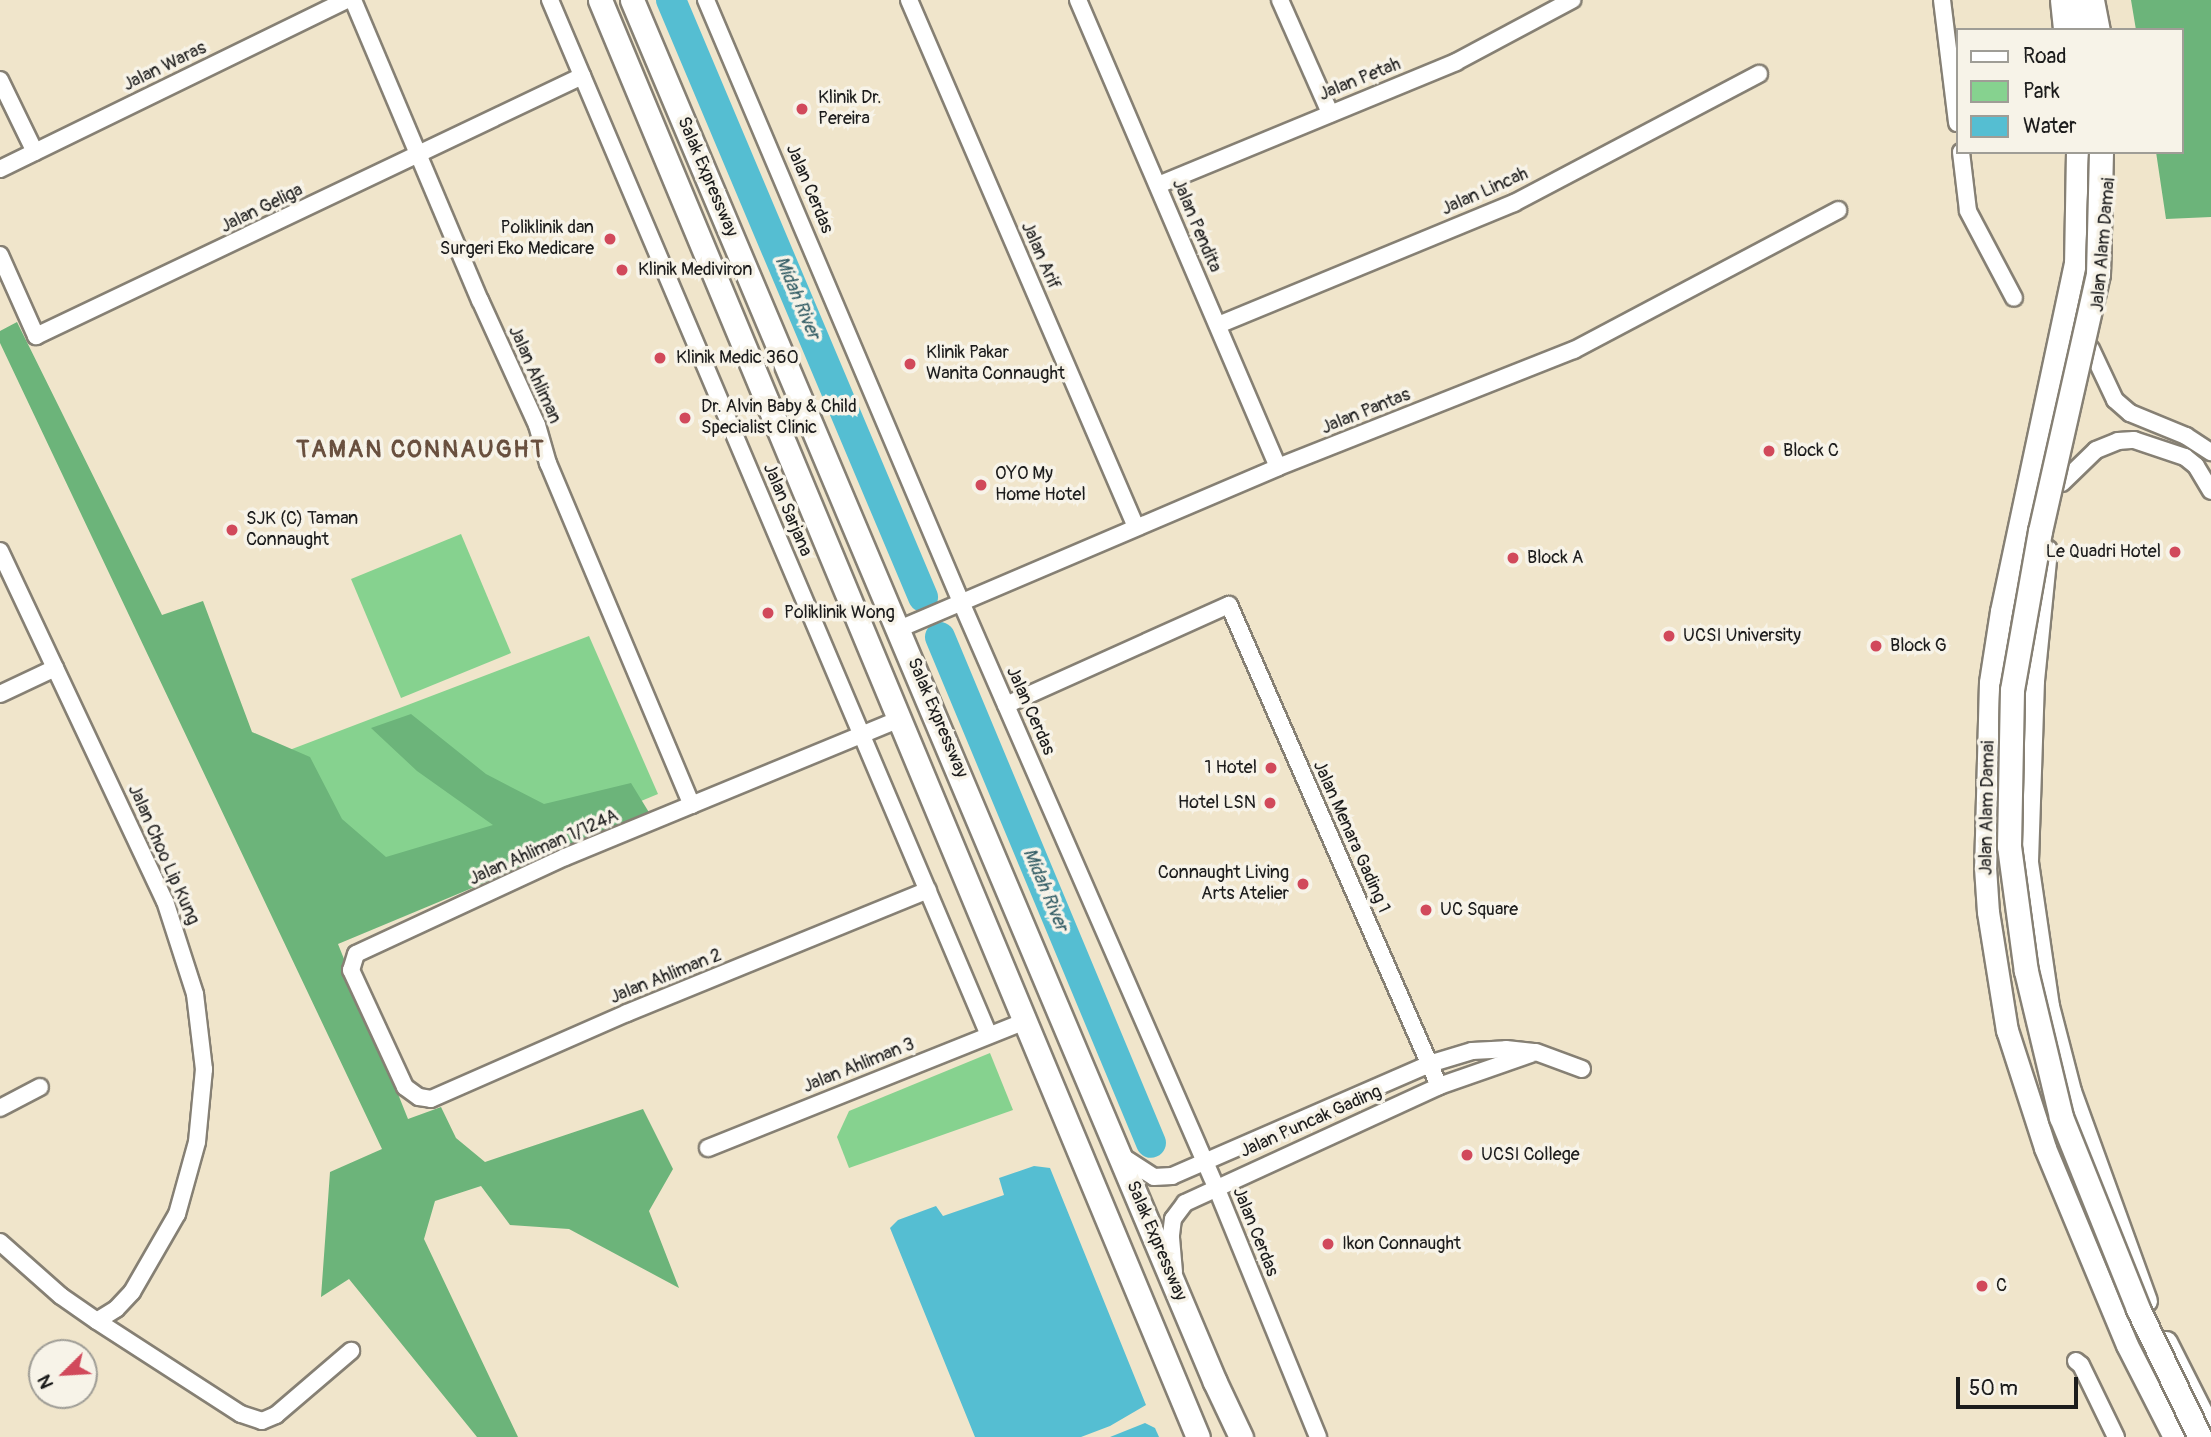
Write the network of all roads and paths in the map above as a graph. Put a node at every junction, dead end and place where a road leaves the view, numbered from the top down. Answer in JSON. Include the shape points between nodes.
{"nodes":[{"id":1,"x":347,"y":0,"type":"edge"},
{"id":2,"x":353,"y":0,"type":"edge"},
{"id":3,"x":550,"y":0,"type":"edge"},
{"id":4,"x":600,"y":0,"type":"edge"},
{"id":5,"x":632,"y":0,"type":"edge"},
{"id":6,"x":706,"y":0,"type":"edge"},
{"id":7,"x":909,"y":0,"type":"edge"},
{"id":8,"x":1078,"y":0,"type":"edge"},
{"id":9,"x":1280,"y":0,"type":"edge"},
{"id":10,"x":1572,"y":0,"type":"edge"},
{"id":11,"x":1942,"y":0,"type":"edge"},
{"id":12,"x":2065,"y":0,"type":"edge"},
{"id":13,"x":2085,"y":0,"type":"edge"},
{"id":14,"x":2093,"y":0,"type":"edge"},
{"id":15,"x":323,"y":5,"type":"edge"},
{"id":16,"x":2064,"y":28,"type":"edge"},
{"id":17,"x":2083,"y":28,"type":"edge"},
{"id":18,"x":2089,"y":28,"type":"edge"},
{"id":19,"x":2099,"y":28,"type":"edge"},
{"id":20,"x":1759,"y":74,"type":"dead end"},
{"id":21,"x":582,"y":76,"type":"junction"},
{"id":22,"x":0,"y":80,"type":"edge"},
{"id":23,"x":1955,"y":107,"type":"edge"},
{"id":24,"x":1331,"y":113,"type":"junction"},
{"id":25,"x":35,"y":152,"type":"junction"},
{"id":26,"x":1961,"y":154,"type":"edge"},
{"id":27,"x":2077,"y":154,"type":"edge"},
{"id":28,"x":2099,"y":154,"type":"edge"},
{"id":29,"x":2099,"y":154,"type":"edge"},
{"id":30,"x":2110,"y":154,"type":"edge"},
{"id":31,"x":419,"y":155,"type":"junction"},
{"id":32,"x":0,"y":169,"type":"edge"},
{"id":33,"x":1158,"y":185,"type":"junction"},
{"id":34,"x":1839,"y":210,"type":"dead end"},
{"id":35,"x":0,"y":255,"type":"edge"},
{"id":36,"x":2014,"y":298,"type":"dead end"},
{"id":37,"x":1217,"y":325,"type":"junction"},
{"id":38,"x":2091,"y":349,"type":"junction"},
{"id":39,"x":2211,"y":452,"type":"edge"},
{"id":40,"x":1278,"y":467,"type":"junction"},
{"id":41,"x":2062,"y":483,"type":"junction"},
{"id":42,"x":2211,"y":491,"type":"edge"},
{"id":43,"x":1136,"y":527,"type":"junction"},
{"id":44,"x":0,"y":551,"type":"edge"},
{"id":45,"x":961,"y":602,"type":"junction"},
{"id":46,"x":899,"y":629,"type":"junction"},
{"id":47,"x":55,"y":668,"type":"junction"},
{"id":48,"x":0,"y":694,"type":"edge"},
{"id":49,"x":1006,"y":705,"type":"junction"},
{"id":50,"x":900,"y":719,"type":"junction"},
{"id":51,"x":861,"y":734,"type":"junction"},
{"id":52,"x":692,"y":805,"type":"junction"},
{"id":53,"x":928,"y":890,"type":"junction"},
{"id":54,"x":1025,"y":1021,"type":"junction"},
{"id":55,"x":989,"y":1035,"type":"junction"},
{"id":56,"x":1536,"y":1052,"type":"junction"},
{"id":57,"x":1429,"y":1064,"type":"junction"},
{"id":58,"x":1582,"y":1069,"type":"dead end"},
{"id":59,"x":1439,"y":1086,"type":"junction"},
{"id":60,"x":40,"y":1087,"type":"dead end"},
{"id":61,"x":419,"y":1097,"type":"joint"},
{"id":62,"x":0,"y":1108,"type":"edge"},
{"id":63,"x":708,"y":1148,"type":"dead end"},
{"id":64,"x":1120,"y":1155,"type":"junction"},
{"id":65,"x":1205,"y":1162,"type":"junction"},
{"id":66,"x":1216,"y":1187,"type":"junction"},
{"id":67,"x":0,"y":1242,"type":"edge"},
{"id":68,"x":1175,"y":1286,"type":"junction"},
{"id":69,"x":97,"y":1321,"type":"junction"},
{"id":70,"x":351,"y":1351,"type":"dead end"},
{"id":71,"x":2076,"y":1361,"type":"dead end"},
{"id":72,"x":2206,"y":1425,"type":"edge"},
{"id":73,"x":2179,"y":1435,"type":"edge"},
{"id":74,"x":1198,"y":1437,"type":"edge"},
{"id":75,"x":1241,"y":1437,"type":"edge"},
{"id":76,"x":1318,"y":1437,"type":"edge"},
{"id":77,"x":2116,"y":1437,"type":"edge"}],
"edges":[{"from":1,"to":15,"type":"street","name":"Jalan Waras"},
{"from":2,"to":31,"type":"street","name":"Jalan Ahliman"},
{"from":3,"to":21,"type":"street","name":"Jalan Sarjana"},
{"from":4,"to":50,"type":"highway","name":"Salak Expressway"},
{"from":5,"to":46,"type":"highway","name":"Salak Expressway"},
{"from":6,"to":45,"type":"street","name":"Jalan Cerdas"},
{"from":7,"to":43,"type":"street","name":"Jalan Arif"},
{"from":8,"to":33,"type":"street","name":"Jalan Pendita"},
{"from":9,"to":24,"type":"street"},
{"from":10,"to":24,"type":"street","name":"Jalan Petah","via":[[1456,62]]},
{"from":11,"to":23,"type":"street"},
{"from":12,"to":16,"type":"main road"},
{"from":12,"to":17,"type":"highway"},
{"from":13,"to":18,"type":"highway"},
{"from":14,"to":19,"type":"main road"},
{"from":15,"to":25,"type":"street","name":"Jalan Waras"},
{"from":20,"to":37,"type":"street","name":"Jalan Lincah","via":[[1514,203]]},
{"from":21,"to":31,"type":"street","name":"Jalan Geliga"},
{"from":21,"to":51,"type":"street","name":"Jalan Sarjana"},
{"from":22,"to":25,"type":"street"},
{"from":24,"to":33,"type":"street","name":"Jalan Petah"},
{"from":25,"to":32,"type":"street","name":"Jalan Waras"},
{"from":26,"to":36,"type":"street","via":[[1968,211]]},
{"from":27,"to":73,"type":"main road","name":"Jalan Alam Damai","via":[[2075,263],[1990,681],[1987,900],[2005,1018],[2045,1147],[2122,1333]]},
{"from":28,"to":73,"type":"highway","bridge":true,"via":[[2093,275],[2036,528],[2006,690],[2003,848],[2021,973],[2057,1119]]},
{"from":29,"to":72,"type":"highway","bridge":true,"via":[[2098,274],[2040,531],[2012,690],[2010,846],[2026,971],[2061,1117],[2138,1310]]},
{"from":30,"to":38,"type":"main road","name":"Jalan Alam Damai","via":[[2104,288]]},
{"from":31,"to":35,"type":"street","name":"Jalan Geliga","via":[[36,336]]},
{"from":31,"to":52,"type":"street","name":"Jalan Ahliman","via":[[537,425],[548,463]]},
{"from":33,"to":37,"type":"street","name":"Jalan Pendita"},
{"from":34,"to":40,"type":"street","name":"Jalan Pantas","via":[[1574,350]]},
{"from":37,"to":40,"type":"street","name":"Jalan Pendita"},
{"from":38,"to":39,"type":"street","via":[[2115,400],[2130,414],[2186,436]]},
{"from":38,"to":41,"type":"main road","name":"Jalan Alam Damai"},
{"from":40,"to":43,"type":"street","name":"Jalan Pantas"},
{"from":41,"to":42,"type":"street","via":[[2096,450],[2134,440],[2185,457]]},
{"from":41,"to":72,"type":"main road","name":"Jalan Alam Damai","via":[[2043,577],[2026,803],[2027,862],[2048,1006],[2083,1131],[2143,1292]]},
{"from":43,"to":45,"type":"street","name":"Jalan Pantas"},
{"from":44,"to":47,"type":"street","name":"Jalan Choo Lip Kung"},
{"from":45,"to":46,"type":"street","name":"Jalan Pantas"},
{"from":45,"to":49,"type":"street","name":"Jalan Cerdas"},
{"from":46,"to":64,"type":"highway","name":"Salak Expressway"},
{"from":47,"to":48,"type":"street"},
{"from":47,"to":69,"type":"street","name":"Jalan Choo Lip Kung","via":[[175,926],[195,994],[204,1069],[197,1142],[175,1220],[132,1292]]},
{"from":49,"to":57,"type":"street","name":"Jalan Menara Gading 1","via":[[1228,605]]},
{"from":49,"to":65,"type":"street","name":"Jalan Cerdas"},
{"from":50,"to":51,"type":"street","name":"Jalan Ahliman 1/124A"},
{"from":50,"to":54,"type":"highway","name":"Salak Expressway"},
{"from":51,"to":52,"type":"street","name":"Jalan Ahliman 1/124A"},
{"from":51,"to":53,"type":"street","name":"Jalan Sarjana"},
{"from":52,"to":61,"type":"street","name":"Jalan Ahliman 1/124A","via":[[565,857],[356,954],[351,970],[405,1087]]},
{"from":53,"to":55,"type":"street","name":"Jalan Sarjana"},
{"from":53,"to":61,"type":"street","name":"Jalan Ahliman 2","via":[[627,1013],[432,1099]]},
{"from":54,"to":55,"type":"street","name":"Jalan Ahliman 3"},
{"from":54,"to":74,"type":"highway","name":"Salak Expressway"},
{"from":55,"to":63,"type":"street","name":"Jalan Ahliman 3"},
{"from":56,"to":57,"type":"street","name":"Jalan Puncak Gading","via":[[1472,1051]]},
{"from":56,"to":58,"type":"street","name":"Jalan Puncak Gading"},
{"from":56,"to":59,"type":"street","name":"Jalan Puncak Gading"},
{"from":57,"to":59,"type":"street","name":"Jalan Menara Gading 1"},
{"from":57,"to":65,"type":"street","name":"Jalan Puncak Gading"},
{"from":59,"to":66,"type":"street","name":"Jalan Puncak Gading"},
{"from":60,"to":62,"type":"street"},
{"from":64,"to":65,"type":"street","name":"Jalan Puncak Gading","via":[[1154,1177],[1171,1176]]},
{"from":64,"to":68,"type":"highway","name":"Salak Expressway"},
{"from":65,"to":66,"type":"street","name":"Jalan Cerdas"},
{"from":66,"to":68,"type":"street","name":"Jalan Puncak Gading","via":[[1185,1203],[1173,1219]]},
{"from":66,"to":76,"type":"street","name":"Jalan Cerdas"},
{"from":67,"to":69,"type":"street","via":[[61,1297]]},
{"from":68,"to":75,"type":"highway","name":"Salak Expressway"},
{"from":69,"to":70,"type":"street","via":[[241,1414],[262,1420],[276,1415]]},
{"from":71,"to":77,"type":"street"},
{"from":72,"to":73,"type":"street"}]}
